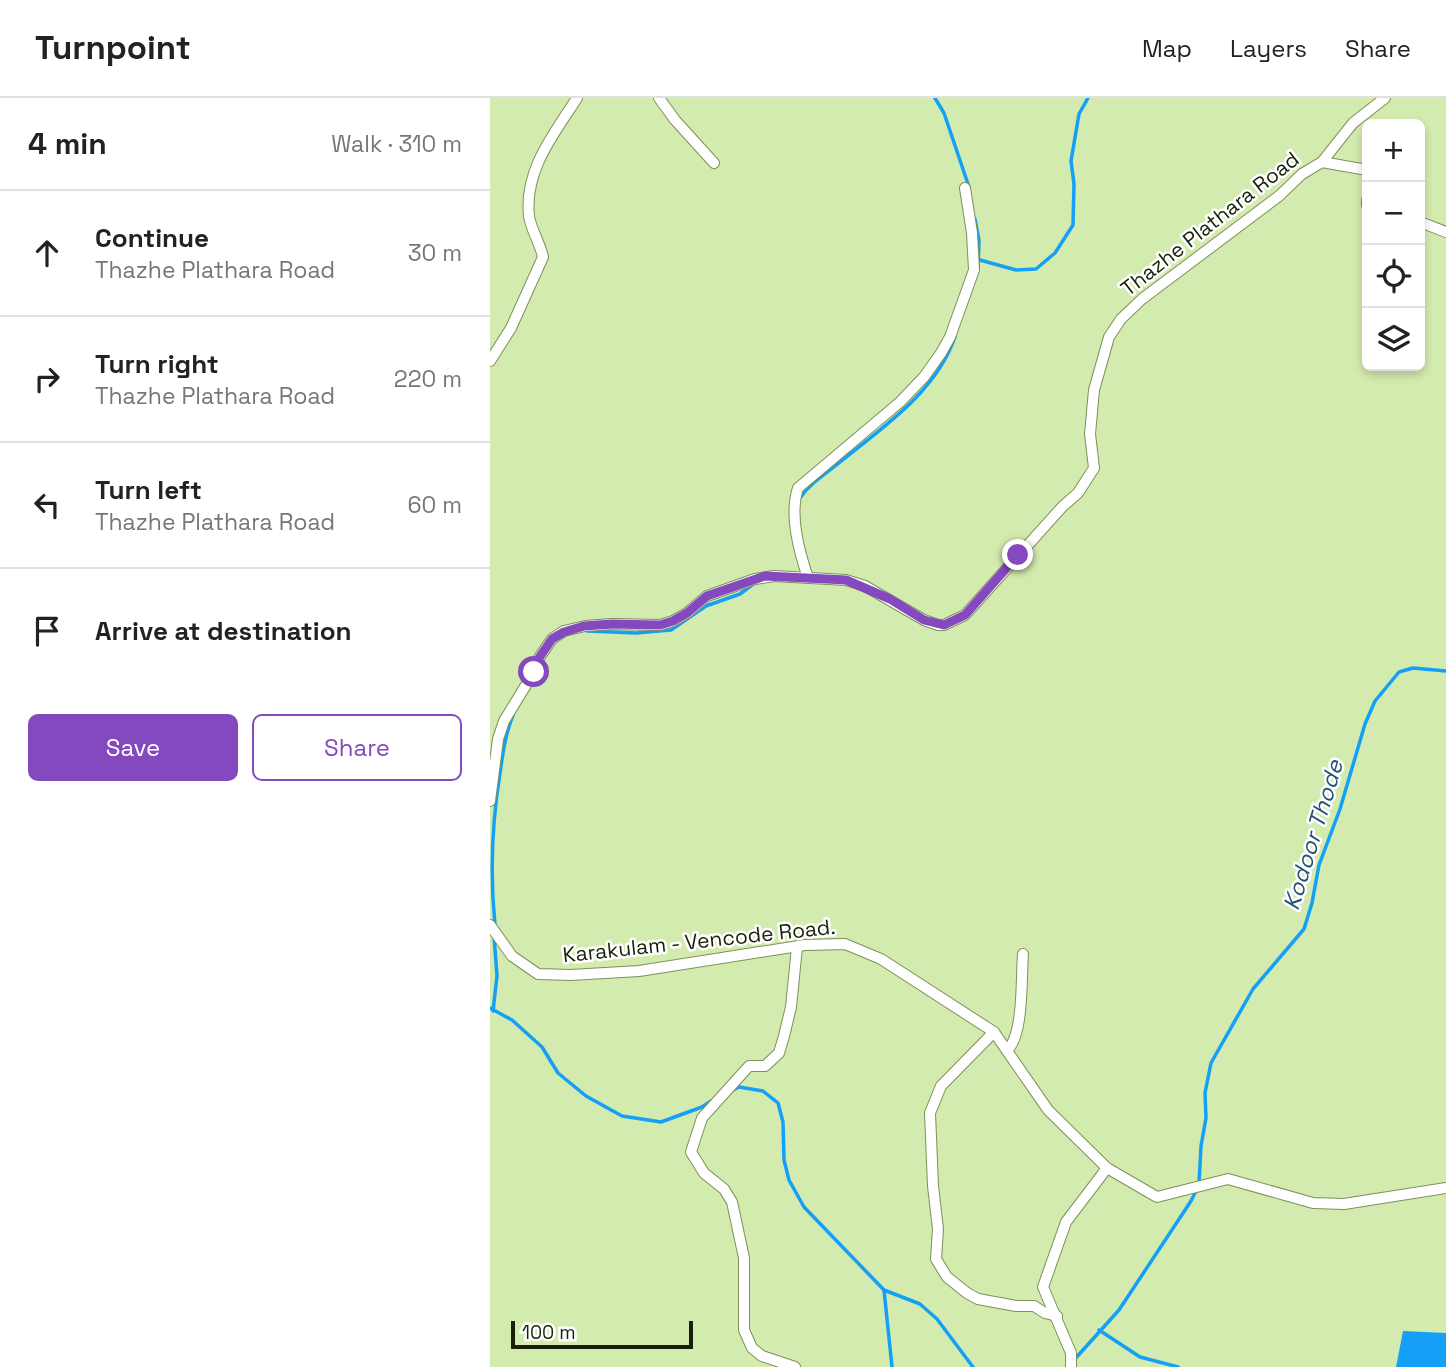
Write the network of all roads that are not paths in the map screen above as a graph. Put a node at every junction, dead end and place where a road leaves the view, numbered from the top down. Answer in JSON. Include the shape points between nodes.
{"nodes":[{"id":1,"x":577,"y":98,"type":"edge"},
{"id":2,"x":659,"y":98,"type":"edge"},
{"id":3,"x":1385,"y":98,"type":"edge"},
{"id":4,"x":1322,"y":162,"type":"junction"},
{"id":5,"x":714,"y":163,"type":"dead end"},
{"id":6,"x":1362,"y":169,"type":"edge"},
{"id":7,"x":965,"y":188,"type":"dead end"},
{"id":8,"x":1425,"y":224,"type":"edge"},
{"id":9,"x":1446,"y":232,"type":"edge"},
{"id":10,"x":490,"y":361,"type":"edge"},
{"id":11,"x":808,"y":578,"type":"junction"},
{"id":12,"x":490,"y":801,"type":"edge"},
{"id":13,"x":490,"y":920,"type":"edge"},
{"id":14,"x":493,"y":929,"type":"edge"},
{"id":15,"x":797,"y":947,"type":"junction"},
{"id":16,"x":1023,"y":954,"type":"dead end"},
{"id":17,"x":994,"y":1032,"type":"junction"},
{"id":18,"x":1007,"y":1051,"type":"junction"},
{"id":19,"x":1107,"y":1168,"type":"junction"},
{"id":20,"x":1446,"y":1188,"type":"edge"},
{"id":21,"x":1057,"y":1316,"type":"junction"},
{"id":22,"x":795,"y":1367,"type":"edge"},
{"id":23,"x":1071,"y":1367,"type":"edge"}],
"edges":[{"from":1,"to":10,"type":"street","via":[[540,155],[531,185],[529,218],[542,257],[511,328]]},
{"from":2,"to":5,"type":"street"},
{"from":3,"to":4,"type":"street","name":"Thazhe Plathara Road","via":[[1353,123]]},
{"from":4,"to":6,"type":"street"},
{"from":4,"to":11,"type":"street","name":"Thazhe Plathara Road","via":[[1121,319],[1109,337],[1094,390],[1090,434],[1094,468],[1090,476],[965,615],[938,625],[865,586]]},
{"from":7,"to":11,"type":"street","via":[[974,270],[950,337],[924,377],[799,488],[793,502]]},
{"from":8,"to":9,"type":"street"},
{"from":11,"to":12,"type":"street","name":"Thazhe Plathara Road","via":[[755,579],[707,596],[687,613],[660,625],[584,626],[556,635],[504,721]]},
{"from":13,"to":14,"type":"street"},
{"from":14,"to":15,"type":"street","name":"Karakulam - Vencode Road.","via":[[512,956],[538,974],[639,971]]},
{"from":15,"to":17,"type":"street","name":"Karakulam - Vencode Road.","via":[[845,944],[881,959]]},
{"from":15,"to":22,"type":"street","via":[[791,1007],[779,1053],[765,1066],[749,1066],[733,1083],[702,1118],[691,1152],[732,1202],[744,1258],[744,1330],[752,1348]]},
{"from":16,"to":18,"type":"street","via":[[1018,1024],[1014,1045]]},
{"from":17,"to":18,"type":"street","name":"Karakulam - Vencode Road."},
{"from":17,"to":21,"type":"street","via":[[942,1086],[930,1114],[936,1259],[947,1277],[978,1299],[1034,1306]]},
{"from":18,"to":19,"type":"street","name":"Karakulam - Vencode Road.","via":[[1048,1110]]},
{"from":19,"to":20,"type":"street","name":"Karakulam - Vencode Road.","via":[[1157,1198],[1228,1179],[1313,1203],[1344,1204]]},
{"from":19,"to":21,"type":"street","via":[[1066,1222],[1043,1287]]},
{"from":21,"to":23,"type":"street","via":[[1071,1353]]}]}
